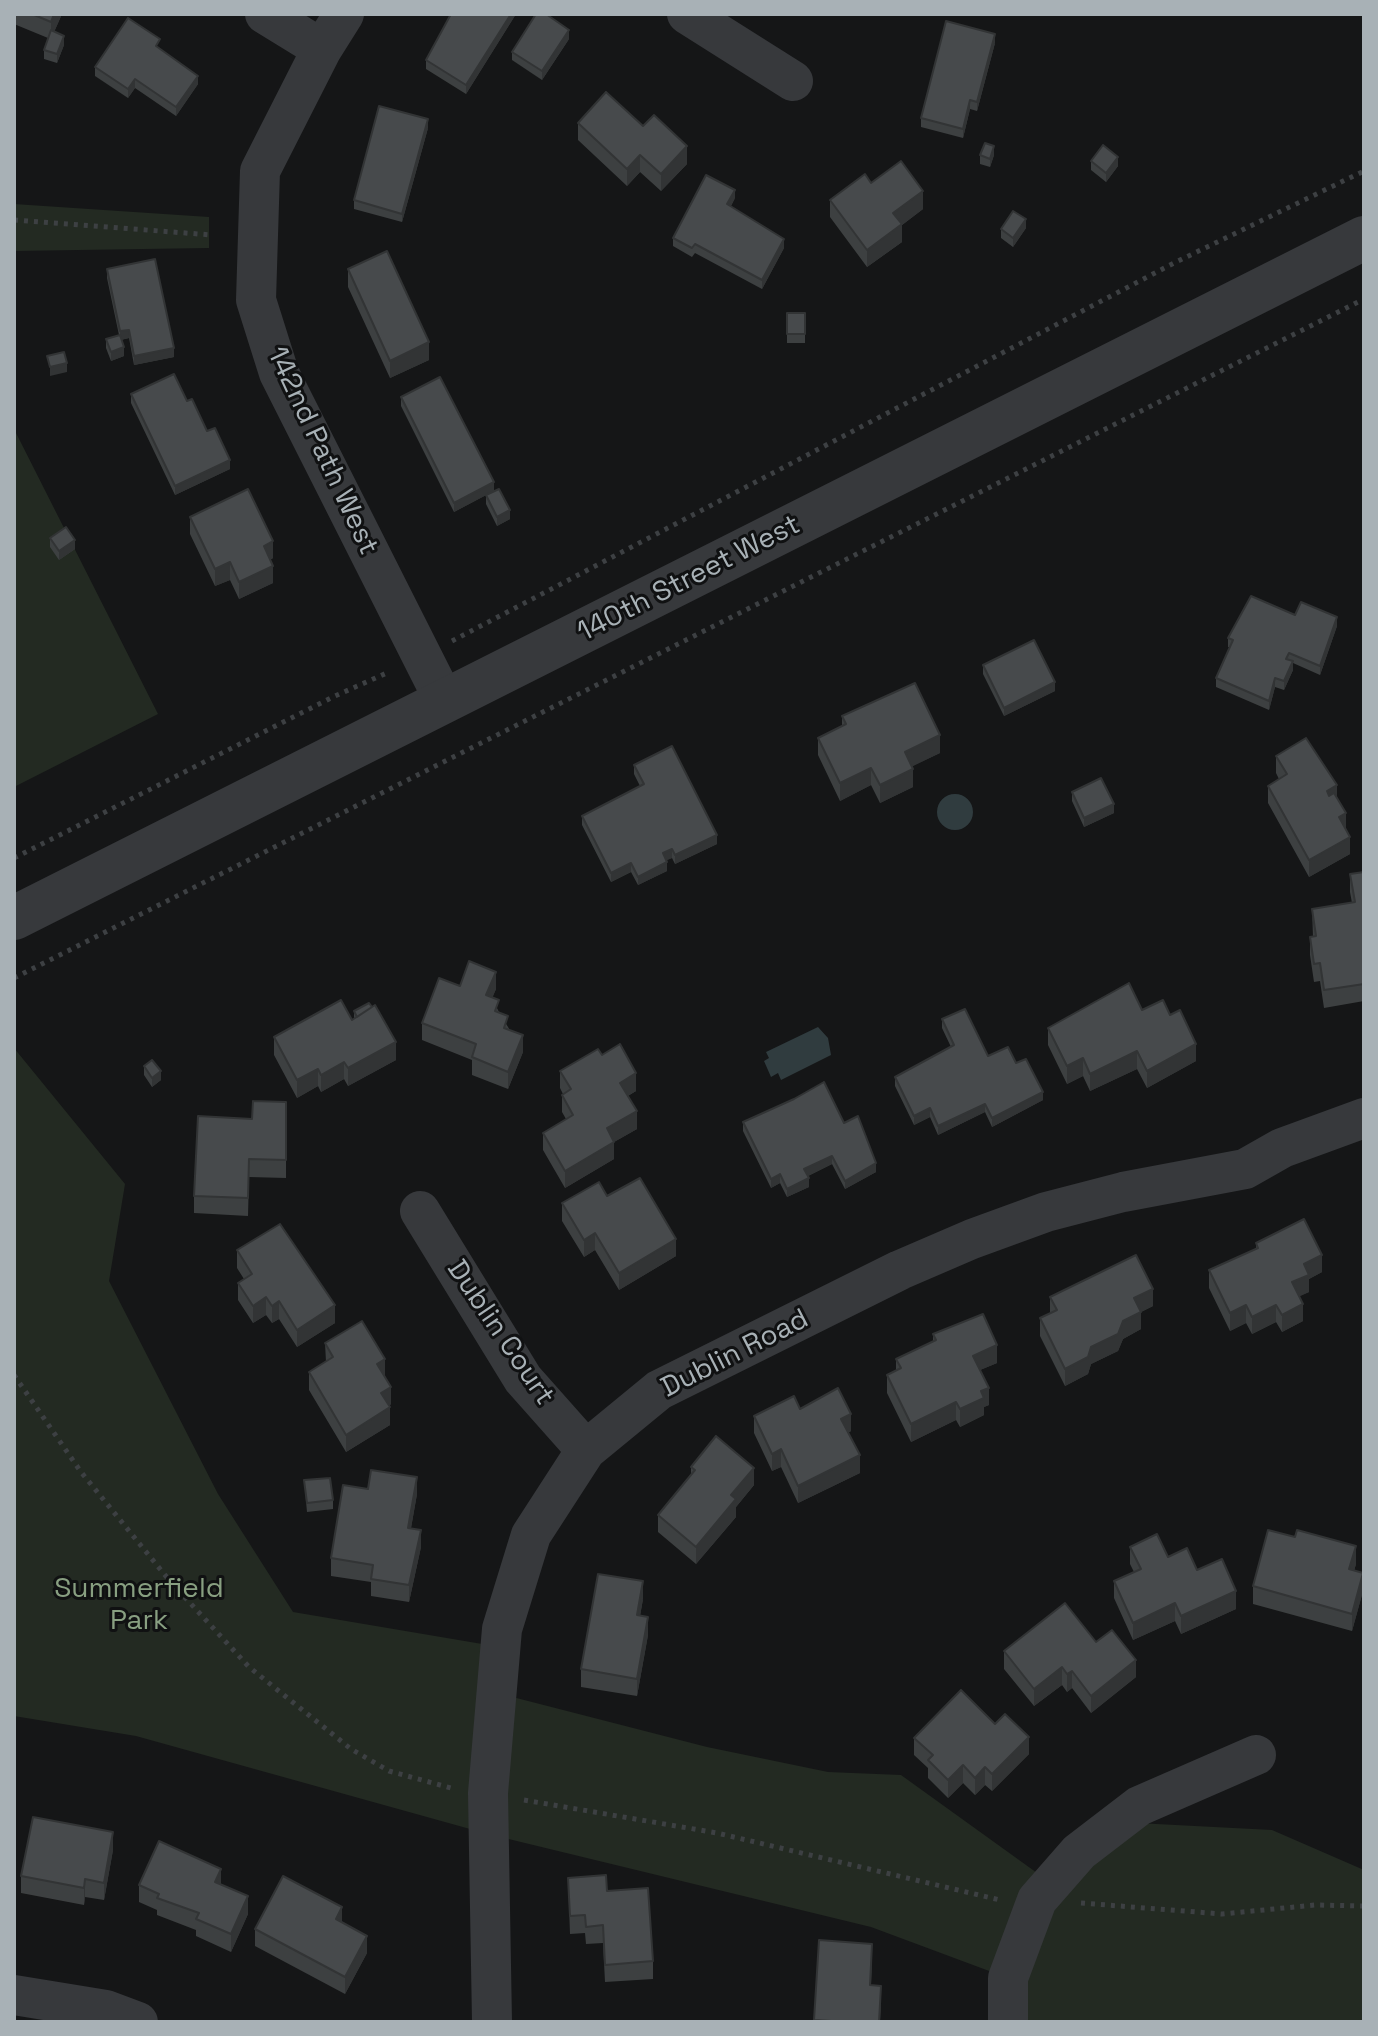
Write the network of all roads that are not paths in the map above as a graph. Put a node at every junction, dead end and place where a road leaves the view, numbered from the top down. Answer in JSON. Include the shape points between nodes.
{"nodes":[{"id":1,"x":265,"y":14,"type":"edge"},
{"id":2,"x":344,"y":14,"type":"edge"},
{"id":3,"x":687,"y":14,"type":"edge"},
{"id":4,"x":322,"y":49,"type":"junction"},
{"id":5,"x":793,"y":81,"type":"dead end"},
{"id":6,"x":1364,"y":238,"type":"edge"},
{"id":7,"x":445,"y":702,"type":"junction"},
{"id":8,"x":14,"y":918,"type":"edge"},
{"id":9,"x":1364,"y":1118,"type":"edge"},
{"id":10,"x":420,"y":1211,"type":"dead end"},
{"id":11,"x":586,"y":1450,"type":"junction"},
{"id":12,"x":1256,"y":1755,"type":"dead end"},
{"id":13,"x":14,"y":1995,"type":"edge"},
{"id":14,"x":138,"y":2022,"type":"edge"},
{"id":15,"x":492,"y":2022,"type":"edge"},
{"id":16,"x":1008,"y":2022,"type":"edge"}],
"edges":[{"from":1,"to":4,"type":"street"},
{"from":2,"to":4,"type":"street","name":"142nd Path West"},
{"from":3,"to":5,"type":"street"},
{"from":4,"to":7,"type":"street","name":"142nd Path West","via":[[260,171],[256,300],[279,373]]},
{"from":6,"to":7,"type":"street","name":"140th Street West"},
{"from":7,"to":8,"type":"street","name":"140th Street West"},
{"from":9,"to":11,"type":"street","name":"Dublin Road","via":[[1282,1148],[1245,1169],[1092,1200],[972,1239],[659,1390]]},
{"from":10,"to":11,"type":"street","name":"Dublin Court","via":[[523,1379]]},
{"from":11,"to":15,"type":"street","name":"Dublin Road","via":[[531,1535],[502,1629],[488,1793]]},
{"from":12,"to":16,"type":"street","via":[[1139,1806],[1079,1852],[1037,1900],[1008,1978]]},
{"from":13,"to":14,"type":"street","via":[[106,2010]]}]}
